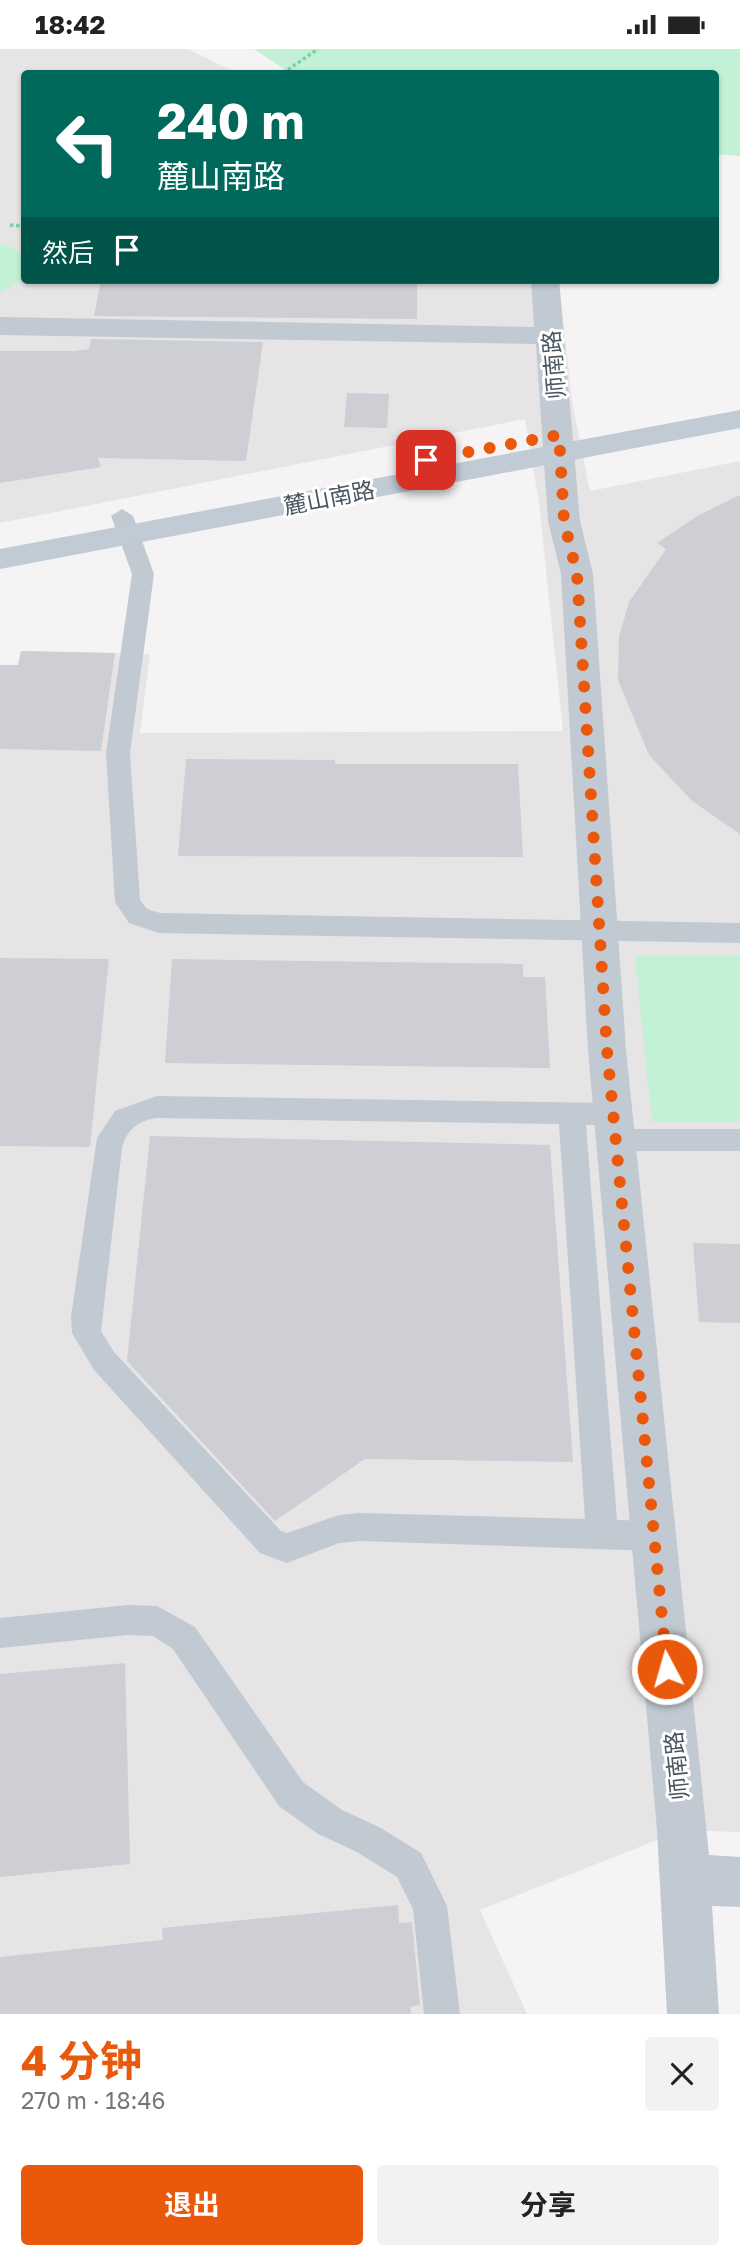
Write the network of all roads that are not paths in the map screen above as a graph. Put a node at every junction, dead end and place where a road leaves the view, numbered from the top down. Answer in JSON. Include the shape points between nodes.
{"nodes":[{"id":1,"x":545,"y":284,"type":"edge"},
{"id":2,"x":0,"y":326,"type":"edge"},
{"id":3,"x":551,"y":336,"type":"junction"},
{"id":4,"x":740,"y":401,"type":"edge"},
{"id":5,"x":740,"y":419,"type":"edge"},
{"id":6,"x":559,"y":444,"type":"junction"},
{"id":7,"x":126,"y":525,"type":"junction"},
{"id":8,"x":0,"y":539,"type":"edge"},
{"id":9,"x":0,"y":559,"type":"edge"},
{"id":10,"x":599,"y":932,"type":"junction"},
{"id":11,"x":740,"y":933,"type":"edge"},
{"id":12,"x":572,"y":1114,"type":"junction"},
{"id":13,"x":614,"y":1127,"type":"junction"},
{"id":14,"x":740,"y":1140,"type":"edge"},
{"id":15,"x":602,"y":1534,"type":"junction"},
{"id":16,"x":654,"y":1535,"type":"junction"},
{"id":17,"x":0,"y":1633,"type":"edge"},
{"id":18,"x":685,"y":1879,"type":"junction"},
{"id":19,"x":740,"y":1882,"type":"edge"},
{"id":20,"x":442,"y":2014,"type":"edge"},
{"id":21,"x":693,"y":2014,"type":"edge"}],
"edges":[{"from":1,"to":3,"type":"street","name":"师南路"},
{"from":2,"to":3,"type":"street"},
{"from":3,"to":6,"type":"street","name":"师南路"},
{"from":4,"to":6,"type":"main road","name":"麓山南路"},
{"from":5,"to":6,"type":"main road","name":"麓山南路"},
{"from":6,"to":7,"type":"main road","name":"麓山南路"},
{"from":6,"to":10,"type":"street","name":"师南路","via":[[564,521],[577,574]]},
{"from":7,"to":8,"type":"main road","name":"麓山南路"},
{"from":7,"to":9,"type":"main road","name":"麓山南路"},
{"from":7,"to":10,"type":"lane","via":[[143,574],[118,753],[128,902],[138,916],[169,924]]},
{"from":10,"to":11,"type":"lane"},
{"from":10,"to":13,"type":"street","name":"师南路"},
{"from":12,"to":13,"type":"lane"},
{"from":12,"to":15,"type":"lane"},
{"from":12,"to":15,"type":"lane","via":[[137,1110],[121,1119],[107,1148],[87,1333],[104,1361],[271,1543],[287,1548],[339,1529],[360,1527]]},
{"from":13,"to":14,"type":"lane"},
{"from":13,"to":16,"type":"street","name":"师南路"},
{"from":15,"to":16,"type":"lane"},
{"from":16,"to":18,"type":"street","name":"师南路"},
{"from":17,"to":20,"type":"lane","via":[[157,1621],[184,1638],[291,1794],[330,1822],[409,1865],[430,1906]]},
{"from":18,"to":19,"type":"street"},
{"from":18,"to":21,"type":"street","name":"师南路"}]}
